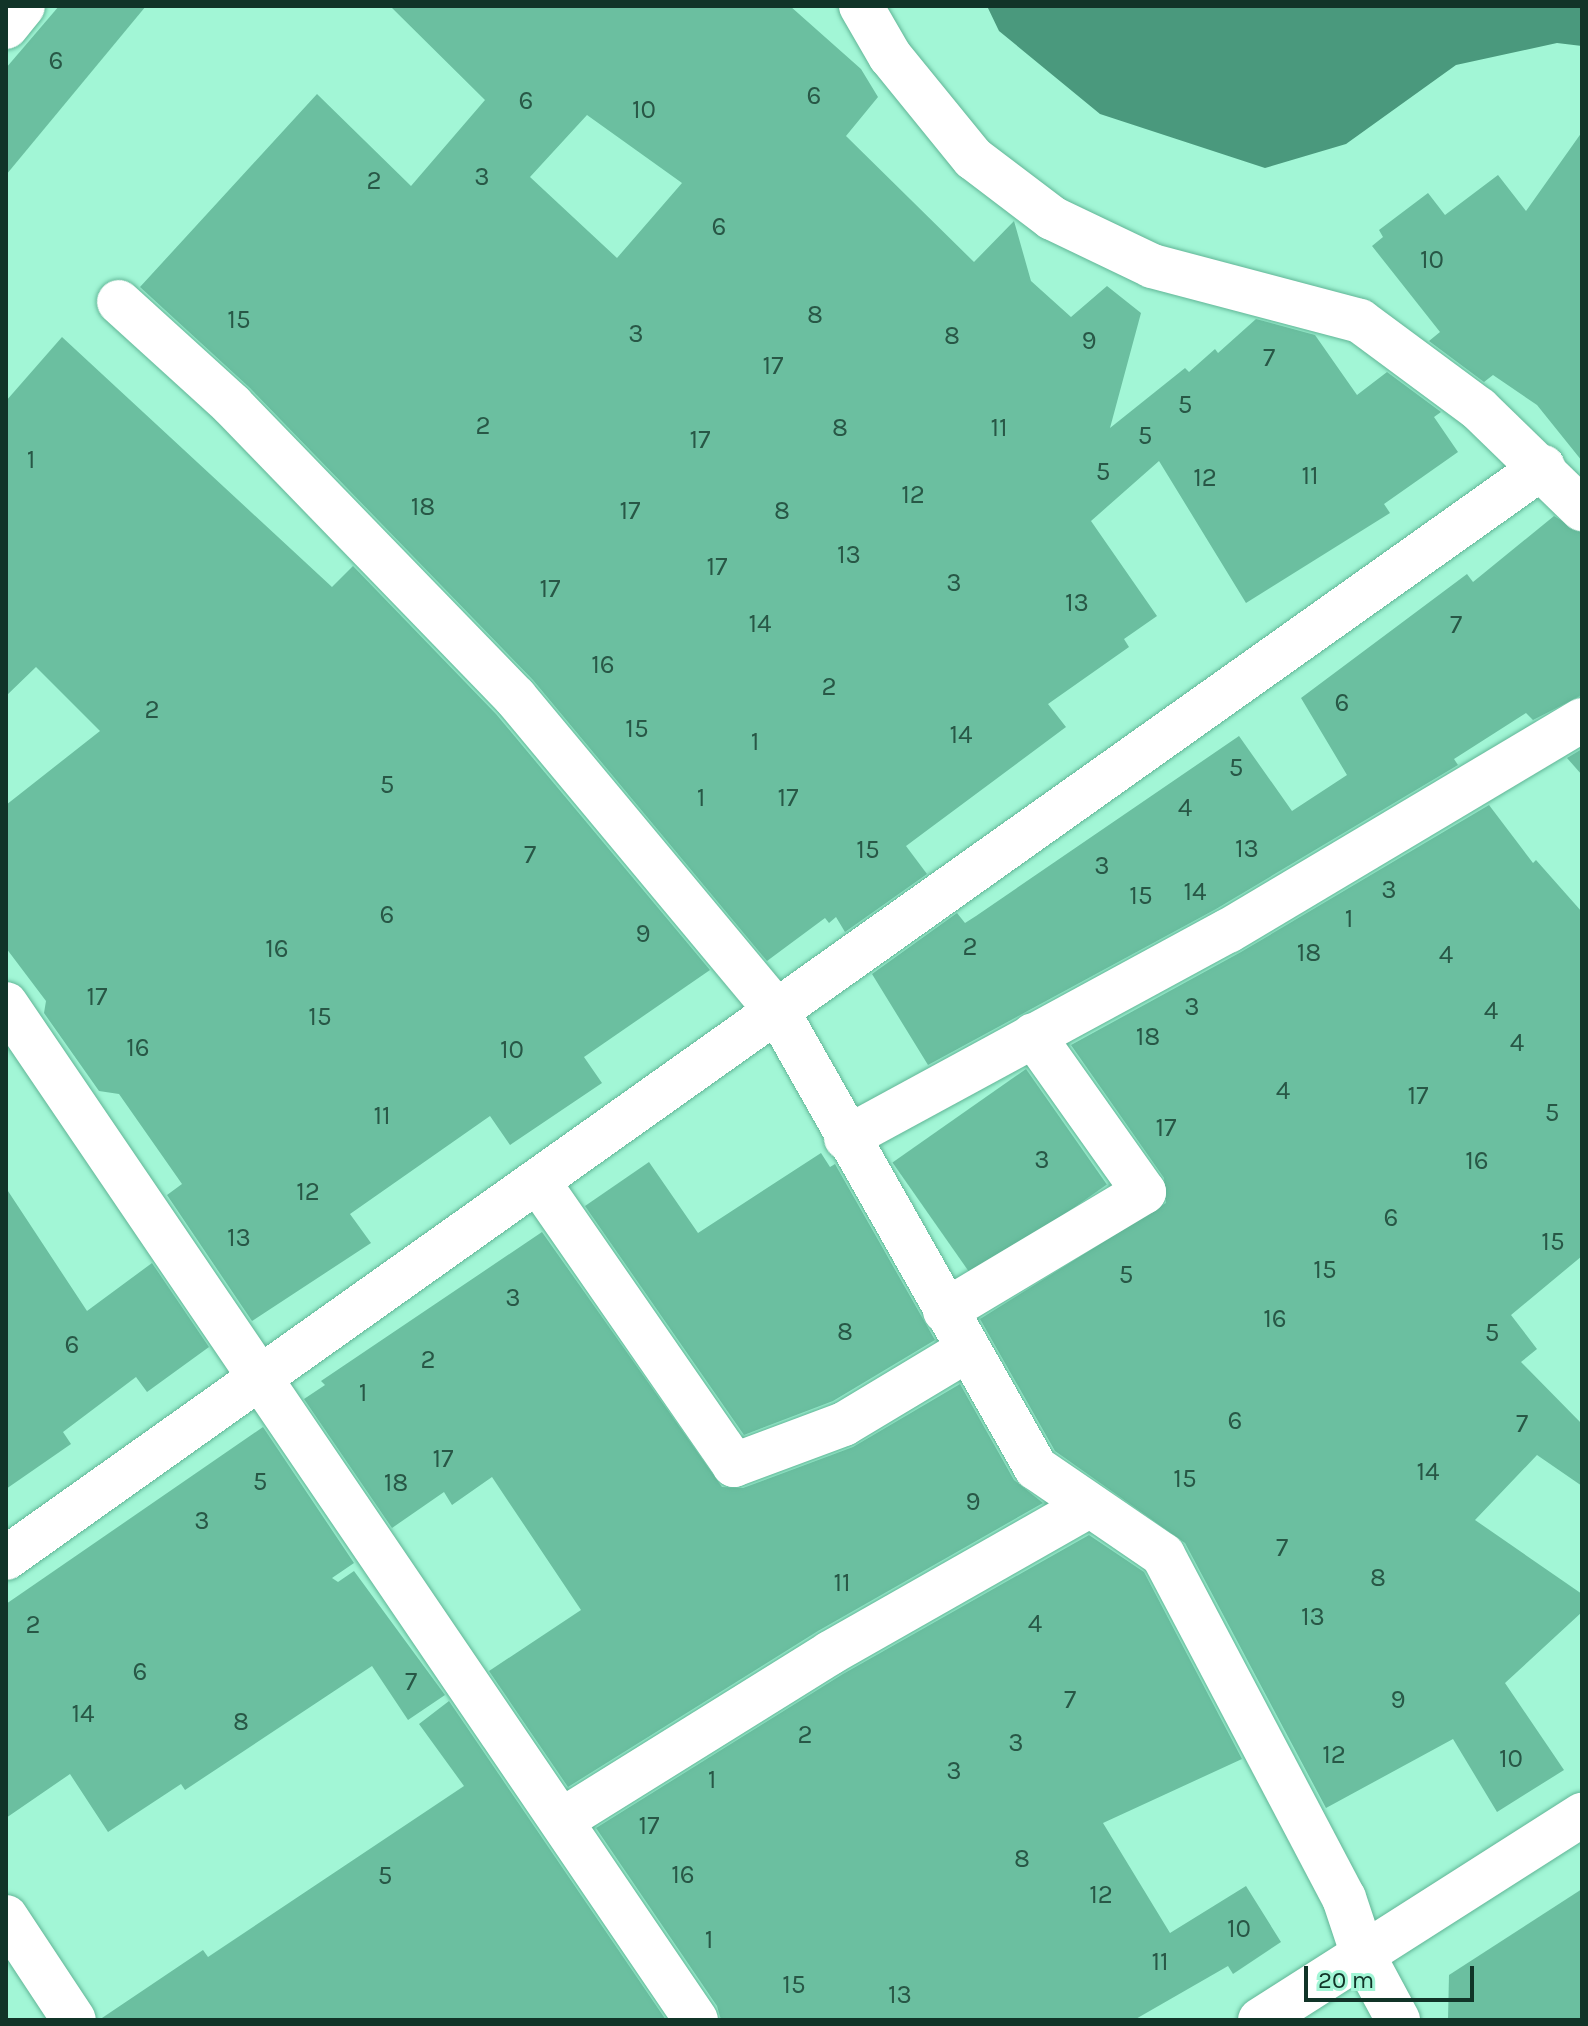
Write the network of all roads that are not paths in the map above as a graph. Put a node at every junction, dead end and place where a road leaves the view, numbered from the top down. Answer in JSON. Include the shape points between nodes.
{"nodes":[{"id":1,"x":23,"y":6,"type":"edge"},
{"id":2,"x":861,"y":6,"type":"edge"},
{"id":3,"x":6,"y":27,"type":"edge"},
{"id":4,"x":119,"y":302,"type":"dead end"},
{"id":5,"x":1543,"y":467,"type":"junction"},
{"id":6,"x":1582,"y":509,"type":"edge"},
{"id":7,"x":1582,"y":720,"type":"edge"},
{"id":8,"x":6,"y":1004,"type":"edge"},
{"id":9,"x":779,"y":1014,"type":"junction"},
{"id":10,"x":1033,"y":1035,"type":"junction"},
{"id":11,"x":846,"y":1138,"type":"junction"},
{"id":12,"x":539,"y":1183,"type":"junction"},
{"id":13,"x":945,"y":1311,"type":"junction"},
{"id":14,"x":967,"y":1350,"type":"junction"},
{"id":15,"x":262,"y":1378,"type":"junction"},
{"id":16,"x":1089,"y":1506,"type":"junction"},
{"id":17,"x":6,"y":1558,"type":"edge"},
{"id":18,"x":1582,"y":1815,"type":"edge"},
{"id":19,"x":562,"y":1820,"type":"junction"},
{"id":20,"x":6,"y":1917,"type":"edge"},
{"id":21,"x":1363,"y":1955,"type":"junction"},
{"id":22,"x":74,"y":2020,"type":"edge"},
{"id":23,"x":696,"y":2020,"type":"edge"},
{"id":24,"x":1260,"y":2020,"type":"edge"},
{"id":25,"x":1398,"y":2020,"type":"edge"}],
"edges":[{"from":1,"to":3,"type":"street"},
{"from":2,"to":5,"type":"street","via":[[890,56],[973,158],[1052,218],[1152,266],[1360,321],[1479,409]]},
{"from":4,"to":9,"type":"street","via":[[232,405],[515,697]]},
{"from":5,"to":6,"type":"street"},
{"from":5,"to":9,"type":"street"},
{"from":7,"to":10,"type":"street","via":[[1228,931]]},
{"from":8,"to":15,"type":"street"},
{"from":9,"to":11,"type":"street"},
{"from":9,"to":12,"type":"street"},
{"from":10,"to":11,"type":"street"},
{"from":10,"to":13,"type":"street","via":[[1144,1192]]},
{"from":11,"to":13,"type":"street"},
{"from":12,"to":14,"type":"street","via":[[734,1465],[844,1424]]},
{"from":12,"to":15,"type":"street"},
{"from":13,"to":14,"type":"street"},
{"from":14,"to":16,"type":"street","via":[[1036,1468]]},
{"from":15,"to":17,"type":"street"},
{"from":15,"to":19,"type":"street"},
{"from":16,"to":19,"type":"street","via":[[830,1653]]},
{"from":16,"to":21,"type":"street","via":[[1163,1555],[1344,1898]]},
{"from":18,"to":21,"type":"street"},
{"from":19,"to":23,"type":"street"},
{"from":20,"to":22,"type":"street"},
{"from":21,"to":24,"type":"street"},
{"from":21,"to":25,"type":"street"}]}
